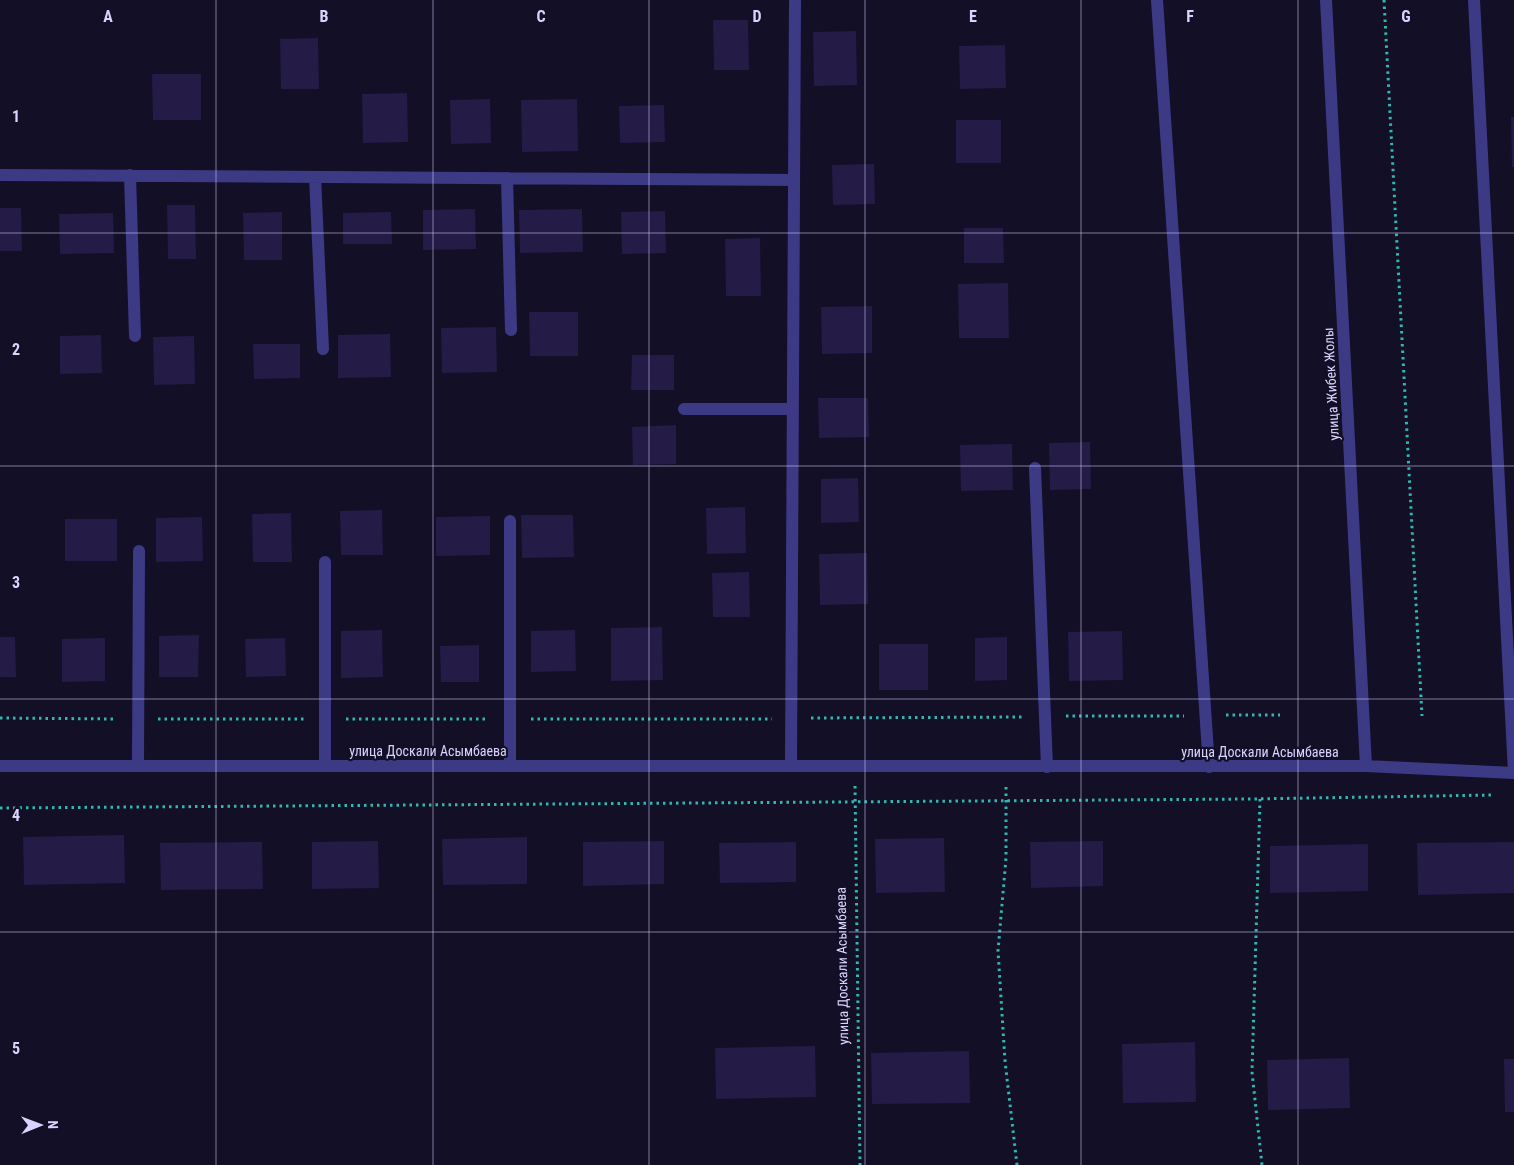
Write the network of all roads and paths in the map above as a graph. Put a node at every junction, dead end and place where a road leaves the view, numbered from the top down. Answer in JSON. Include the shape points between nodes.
{"nodes":[{"id":1,"x":795,"y":0,"type":"edge"},
{"id":2,"x":1158,"y":0,"type":"edge"},
{"id":3,"x":1326,"y":0,"type":"edge"},
{"id":4,"x":1384,"y":0,"type":"edge"},
{"id":5,"x":1474,"y":0,"type":"edge"},
{"id":6,"x":0,"y":175,"type":"edge"},
{"id":7,"x":130,"y":175,"type":"junction"},
{"id":8,"x":315,"y":177,"type":"junction"},
{"id":9,"x":508,"y":178,"type":"junction"},
{"id":10,"x":793,"y":180,"type":"junction"},
{"id":11,"x":511,"y":330,"type":"dead end"},
{"id":12,"x":136,"y":336,"type":"dead end"},
{"id":13,"x":323,"y":349,"type":"dead end"},
{"id":14,"x":684,"y":409,"type":"dead end"},
{"id":15,"x":792,"y":409,"type":"junction"},
{"id":16,"x":1035,"y":468,"type":"dead end"},
{"id":17,"x":510,"y":521,"type":"dead end"},
{"id":18,"x":139,"y":551,"type":"dead end"},
{"id":19,"x":325,"y":562,"type":"dead end"},
{"id":20,"x":1280,"y":715,"type":"dead end"},
{"id":21,"x":1045,"y":716,"type":"junction"},
{"id":22,"x":1206,"y":716,"type":"junction"},
{"id":23,"x":1422,"y":716,"type":"dead end"},
{"id":24,"x":0,"y":718,"type":"edge"},
{"id":25,"x":138,"y":719,"type":"junction"},
{"id":26,"x":325,"y":719,"type":"junction"},
{"id":27,"x":510,"y":719,"type":"junction"},
{"id":28,"x":791,"y":719,"type":"junction"},
{"id":29,"x":0,"y":766,"type":"edge"},
{"id":30,"x":138,"y":766,"type":"junction"},
{"id":31,"x":325,"y":766,"type":"junction"},
{"id":32,"x":510,"y":766,"type":"junction"},
{"id":33,"x":791,"y":766,"type":"junction"},
{"id":34,"x":855,"y":766,"type":"junction"},
{"id":35,"x":1006,"y":766,"type":"junction"},
{"id":36,"x":1047,"y":766,"type":"junction"},
{"id":37,"x":1366,"y":766,"type":"junction"},
{"id":38,"x":1209,"y":767,"type":"junction"},
{"id":39,"x":1514,"y":773,"type":"edge"},
{"id":40,"x":1496,"y":795,"type":"dead end"},
{"id":41,"x":1260,"y":799,"type":"junction"},
{"id":42,"x":1006,"y":800,"type":"junction"},
{"id":43,"x":856,"y":801,"type":"junction"},
{"id":44,"x":0,"y":808,"type":"edge"},
{"id":45,"x":860,"y":1165,"type":"edge"},
{"id":46,"x":1017,"y":1165,"type":"edge"},
{"id":47,"x":1262,"y":1165,"type":"edge"}],
"edges":[{"from":1,"to":10,"type":"street"},
{"from":2,"to":22,"type":"street"},
{"from":3,"to":37,"type":"street","name":"улица Жибек Жолы"},
{"from":4,"to":23,"type":"path"},
{"from":5,"to":39,"type":"street"},
{"from":6,"to":7,"type":"street"},
{"from":7,"to":8,"type":"street"},
{"from":7,"to":12,"type":"street"},
{"from":8,"to":9,"type":"street"},
{"from":8,"to":13,"type":"street"},
{"from":9,"to":10,"type":"street"},
{"from":9,"to":11,"type":"street"},
{"from":10,"to":15,"type":"street"},
{"from":14,"to":15,"type":"street"},
{"from":15,"to":28,"type":"street"},
{"from":16,"to":21,"type":"street"},
{"from":17,"to":27,"type":"street"},
{"from":18,"to":25,"type":"street"},
{"from":19,"to":26,"type":"street"},
{"from":20,"to":22,"type":"path"},
{"from":21,"to":22,"type":"path"},
{"from":21,"to":28,"type":"path"},
{"from":21,"to":36,"type":"street"},
{"from":22,"to":38,"type":"street"},
{"from":24,"to":25,"type":"path"},
{"from":25,"to":26,"type":"path"},
{"from":25,"to":30,"type":"street"},
{"from":26,"to":27,"type":"path"},
{"from":26,"to":31,"type":"street"},
{"from":27,"to":28,"type":"path"},
{"from":27,"to":32,"type":"street"},
{"from":28,"to":33,"type":"street"},
{"from":29,"to":30,"type":"street","name":"улица Доскали Асымбаева"},
{"from":30,"to":31,"type":"street","name":"улица Доскали Асымбаева"},
{"from":31,"to":32,"type":"street","name":"улица Доскали Асымбаева"},
{"from":32,"to":33,"type":"street","name":"улица Доскали Асымбаева"},
{"from":33,"to":34,"type":"street","name":"улица Доскали Асымбаева"},
{"from":34,"to":35,"type":"street","name":"улица Доскали Асымбаева"},
{"from":34,"to":43,"type":"path","name":"улица Доскали Асымбаева"},
{"from":35,"to":36,"type":"street","name":"улица Доскали Асымбаева"},
{"from":35,"to":42,"type":"path"},
{"from":36,"to":38,"type":"street","name":"улица Доскали Асымбаева"},
{"from":37,"to":38,"type":"street","name":"улица Доскали Асымбаева"},
{"from":37,"to":39,"type":"street","name":"улица Доскали Асымбаева"},
{"from":40,"to":41,"type":"path"},
{"from":41,"to":42,"type":"path"},
{"from":41,"to":47,"type":"path","via":[[1252,1072]]},
{"from":42,"to":43,"type":"path"},
{"from":42,"to":46,"type":"path","via":[[1006,858],[998,951],[1005,1061]]},
{"from":43,"to":44,"type":"path"},
{"from":43,"to":45,"type":"path","name":"улица Доскали Асымбаева"}]}
